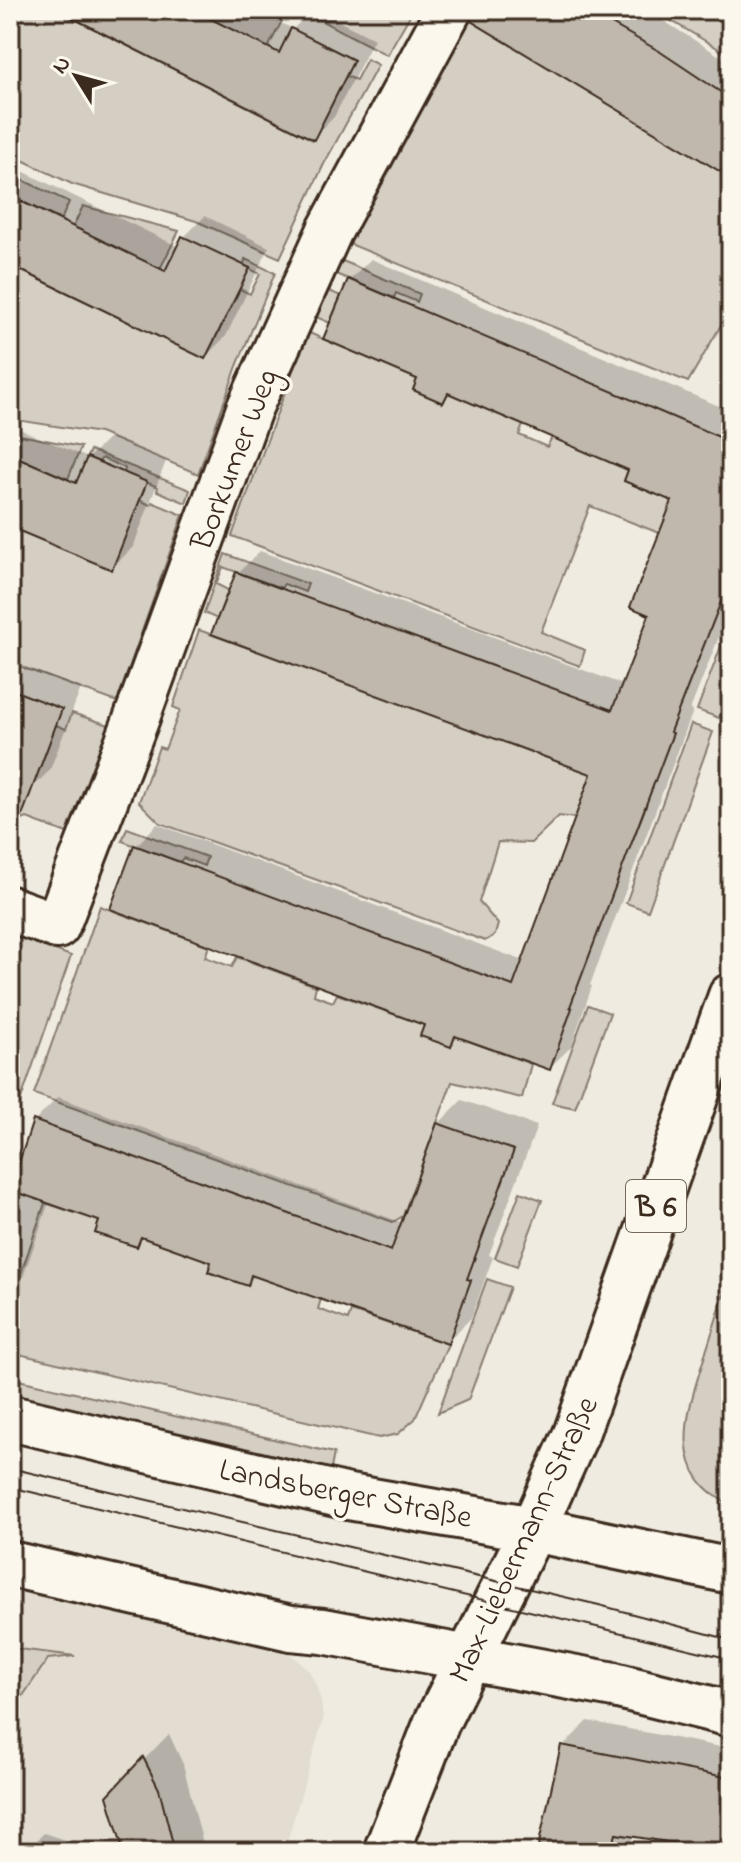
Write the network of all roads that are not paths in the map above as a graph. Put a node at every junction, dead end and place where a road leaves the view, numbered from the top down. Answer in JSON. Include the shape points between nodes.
{"nodes":[{"id":1,"x":449,"y":10,"type":"edge"},
{"id":2,"x":10,"y":909,"type":"edge"},
{"id":3,"x":731,"y":996,"type":"edge"},
{"id":4,"x":10,"y":1418,"type":"edge"},
{"id":5,"x":533,"y":1529,"type":"junction"},
{"id":6,"x":10,"y":1564,"type":"edge"},
{"id":7,"x":731,"y":1571,"type":"edge"},
{"id":8,"x":468,"y":1658,"type":"junction"},
{"id":9,"x":731,"y":1714,"type":"edge"},
{"id":10,"x":386,"y":1852,"type":"edge"}],
"edges":[{"from":1,"to":2,"type":"street","name":"Borkumer Weg","via":[[330,230],[249,409],[57,926]]},
{"from":3,"to":5,"type":"street","name":"Max-Liebermann-Straße","number":"B 6","via":[[579,1426]]},
{"from":4,"to":5,"type":"street","name":"Landsberger Straße","via":[[349,1497]]},
{"from":5,"to":7,"type":"street","name":"Landsberger Straße"},
{"from":5,"to":8,"type":"street","name":"Max-Liebermann-Straße","number":"B 6"},
{"from":6,"to":8,"type":"street","via":[[291,1628]]},
{"from":8,"to":9,"type":"street"},
{"from":8,"to":10,"type":"street","name":"Max-Liebermann-Straße","number":"B 6","via":[[420,1760]]}]}
